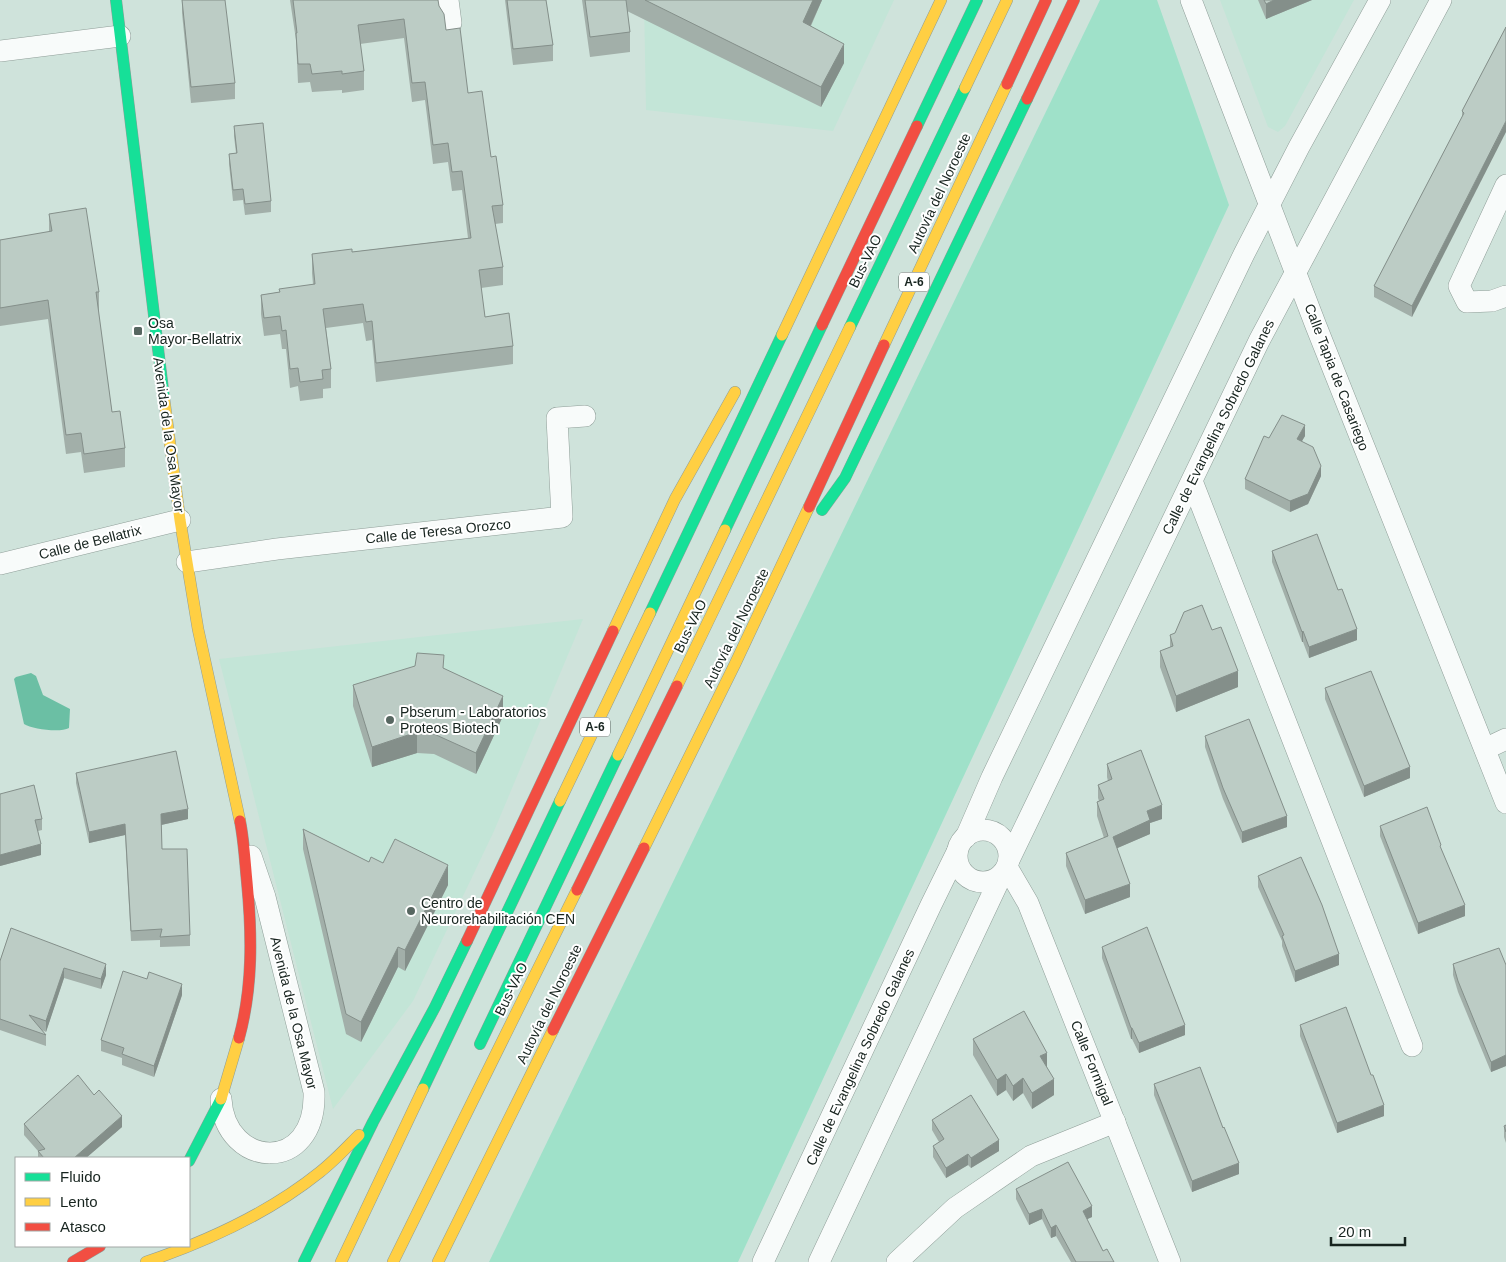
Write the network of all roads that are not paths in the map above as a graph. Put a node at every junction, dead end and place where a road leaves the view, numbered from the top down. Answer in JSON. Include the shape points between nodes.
{"nodes":[{"id":1,"x":116,"y":0,"type":"edge"},
{"id":2,"x":448,"y":0,"type":"edge"},
{"id":3,"x":941,"y":0,"type":"edge"},
{"id":4,"x":977,"y":0,"type":"edge"},
{"id":5,"x":1007,"y":0,"type":"edge"},
{"id":6,"x":1046,"y":0,"type":"edge"},
{"id":7,"x":1074,"y":0,"type":"edge"},
{"id":8,"x":1380,"y":0,"type":"edge"},
{"id":9,"x":1442,"y":0,"type":"edge"},
{"id":10,"x":1190,"y":1,"type":"edge"},
{"id":11,"x":451,"y":22,"type":"dead end"},
{"id":12,"x":120,"y":36,"type":"junction"},
{"id":13,"x":0,"y":52,"type":"edge"},
{"id":14,"x":1506,"y":185,"type":"edge"},
{"id":15,"x":849,"y":191,"type":"junction"},
{"id":16,"x":1270,"y":204,"type":"junction"},
{"id":17,"x":1296,"y":270,"type":"junction"},
{"id":18,"x":1506,"y":296,"type":"edge"},
{"id":19,"x":781,"y":311,"type":"dead end"},
{"id":20,"x":742,"y":379,"type":"dead end"},
{"id":21,"x":585,"y":416,"type":"dead end"},
{"id":22,"x":1192,"y":481,"type":"junction"},
{"id":23,"x":180,"y":520,"type":"junction"},
{"id":24,"x":187,"y":562,"type":"junction"},
{"id":25,"x":0,"y":564,"type":"edge"},
{"id":26,"x":783,"y":564,"type":"junction"},
{"id":27,"x":1506,"y":739,"type":"edge"},
{"id":28,"x":1485,"y":749,"type":"junction"},
{"id":29,"x":1506,"y":803,"type":"edge"},
{"id":30,"x":243,"y":837,"type":"junction"},
{"id":31,"x":962,"y":844,"type":"junction"},
{"id":32,"x":1006,"y":867,"type":"junction"},
{"id":33,"x":1412,"y":1046,"type":"dead end"},
{"id":34,"x":475,"y":1055,"type":"dead end"},
{"id":35,"x":221,"y":1099,"type":"junction"},
{"id":36,"x":373,"y":1122,"type":"junction"},
{"id":37,"x":1115,"y":1122,"type":"junction"},
{"id":38,"x":190,"y":1159,"type":"edge"},
{"id":39,"x":467,"y":1202,"type":"junction"},
{"id":40,"x":98,"y":1247,"type":"edge"},
{"id":41,"x":455,"y":1253,"type":"dead end"},
{"id":42,"x":72,"y":1262,"type":"edge"},
{"id":43,"x":146,"y":1262,"type":"edge"},
{"id":44,"x":304,"y":1262,"type":"edge"},
{"id":45,"x":341,"y":1262,"type":"edge"},
{"id":46,"x":393,"y":1262,"type":"edge"},
{"id":47,"x":438,"y":1262,"type":"edge"},
{"id":48,"x":763,"y":1262,"type":"edge"},
{"id":49,"x":819,"y":1262,"type":"edge"},
{"id":50,"x":897,"y":1262,"type":"edge"},
{"id":51,"x":1170,"y":1262,"type":"edge"}],
"edges":[{"from":1,"to":12,"type":"main road","name":"Avenida de la Osa Mayor"},
{"from":2,"to":11,"type":"street"},
{"from":3,"to":15,"type":"main road","number":"A-6"},
{"from":4,"to":34,"type":"main road"},
{"from":5,"to":46,"type":"main road","name":"Bus-VAO","via":[[708,623]]},
{"from":6,"to":26,"type":"main road","name":"Autovía del Noroeste","number":"A-6"},
{"from":7,"to":26,"type":"main road","via":[[844,478]]},
{"from":8,"to":16,"type":"street","name":"Calle de Evangelina Sobredo Galanes"},
{"from":9,"to":17,"type":"street","name":"Calle de Evangelina Sobredo Galanes"},
{"from":10,"to":16,"type":"street","name":"Calle Tapia de Casariego"},
{"from":12,"to":13,"type":"street"},
{"from":12,"to":23,"type":"main road","name":"Avenida de la Osa Mayor"},
{"from":14,"to":18,"type":"street","via":[[1459,286],[1468,302]]},
{"from":15,"to":19,"type":"main road"},
{"from":15,"to":45,"type":"main road","number":"A-6"},
{"from":16,"to":17,"type":"street","name":"Calle Tapia de Casariego"},
{"from":16,"to":31,"type":"street","name":"Calle de Evangelina Sobredo Galanes"},
{"from":17,"to":22,"type":"street","name":"Calle de Evangelina Sobredo Galanes"},
{"from":17,"to":28,"type":"street","name":"Calle Tapia de Casariego"},
{"from":20,"to":36,"type":"main road","via":[[675,499],[505,864],[420,1037]]},
{"from":21,"to":24,"type":"street","name":"Calle de Teresa Orozco","via":[[557,418],[562,517]]},
{"from":22,"to":32,"type":"street","name":"Calle de Evangelina Sobredo Galanes"},
{"from":22,"to":33,"type":"street"},
{"from":23,"to":24,"type":"main road","name":"Avenida de la Osa Mayor"},
{"from":23,"to":25,"type":"street","name":"Calle de Bellatrix"},
{"from":24,"to":30,"type":"main road","name":"Avenida de la Osa Mayor","via":[[198,629]]},
{"from":26,"to":39,"type":"main road","name":"Autovía del Noroeste","number":"A-6"},
{"from":27,"to":28,"type":"street"},
{"from":28,"to":29,"type":"street","name":"Calle Tapia de Casariego"},
{"from":30,"to":35,"type":"main road","name":"Avenida de la Osa Mayor","via":[[250,914],[250,966],[240,1036]]},
{"from":30,"to":35,"type":"street","name":"Avenida de la Osa Mayor","via":[[265,897],[314,1092],[314,1107],[306,1132],[291,1148],[276,1152],[260,1151],[246,1145],[232,1133],[222,1113]]},
{"from":31,"to":32,"type":"street","via":[[973,832],[996,833],[1007,845]]},
{"from":31,"to":32,"type":"street","via":[[958,860],[960,868],[972,879],[988,882]]},
{"from":31,"to":48,"type":"street","name":"Calle de Evangelina Sobredo Galanes"},
{"from":32,"to":37,"type":"street","name":"Calle Formigal","via":[[1028,903]]},
{"from":32,"to":49,"type":"street","name":"Calle de Evangelina Sobredo Galanes"},
{"from":35,"to":38,"type":"main road"},
{"from":36,"to":43,"type":"main road","via":[[310,1180],[270,1206],[220,1234]]},
{"from":36,"to":44,"type":"main road"},
{"from":37,"to":50,"type":"street","via":[[1032,1156],[955,1208]]},
{"from":37,"to":51,"type":"street","name":"Calle Formigal"},
{"from":39,"to":41,"type":"main road"},
{"from":39,"to":47,"type":"main road","name":"Autovía del Noroeste","number":"A-6"},
{"from":40,"to":42,"type":"main road"}]}
